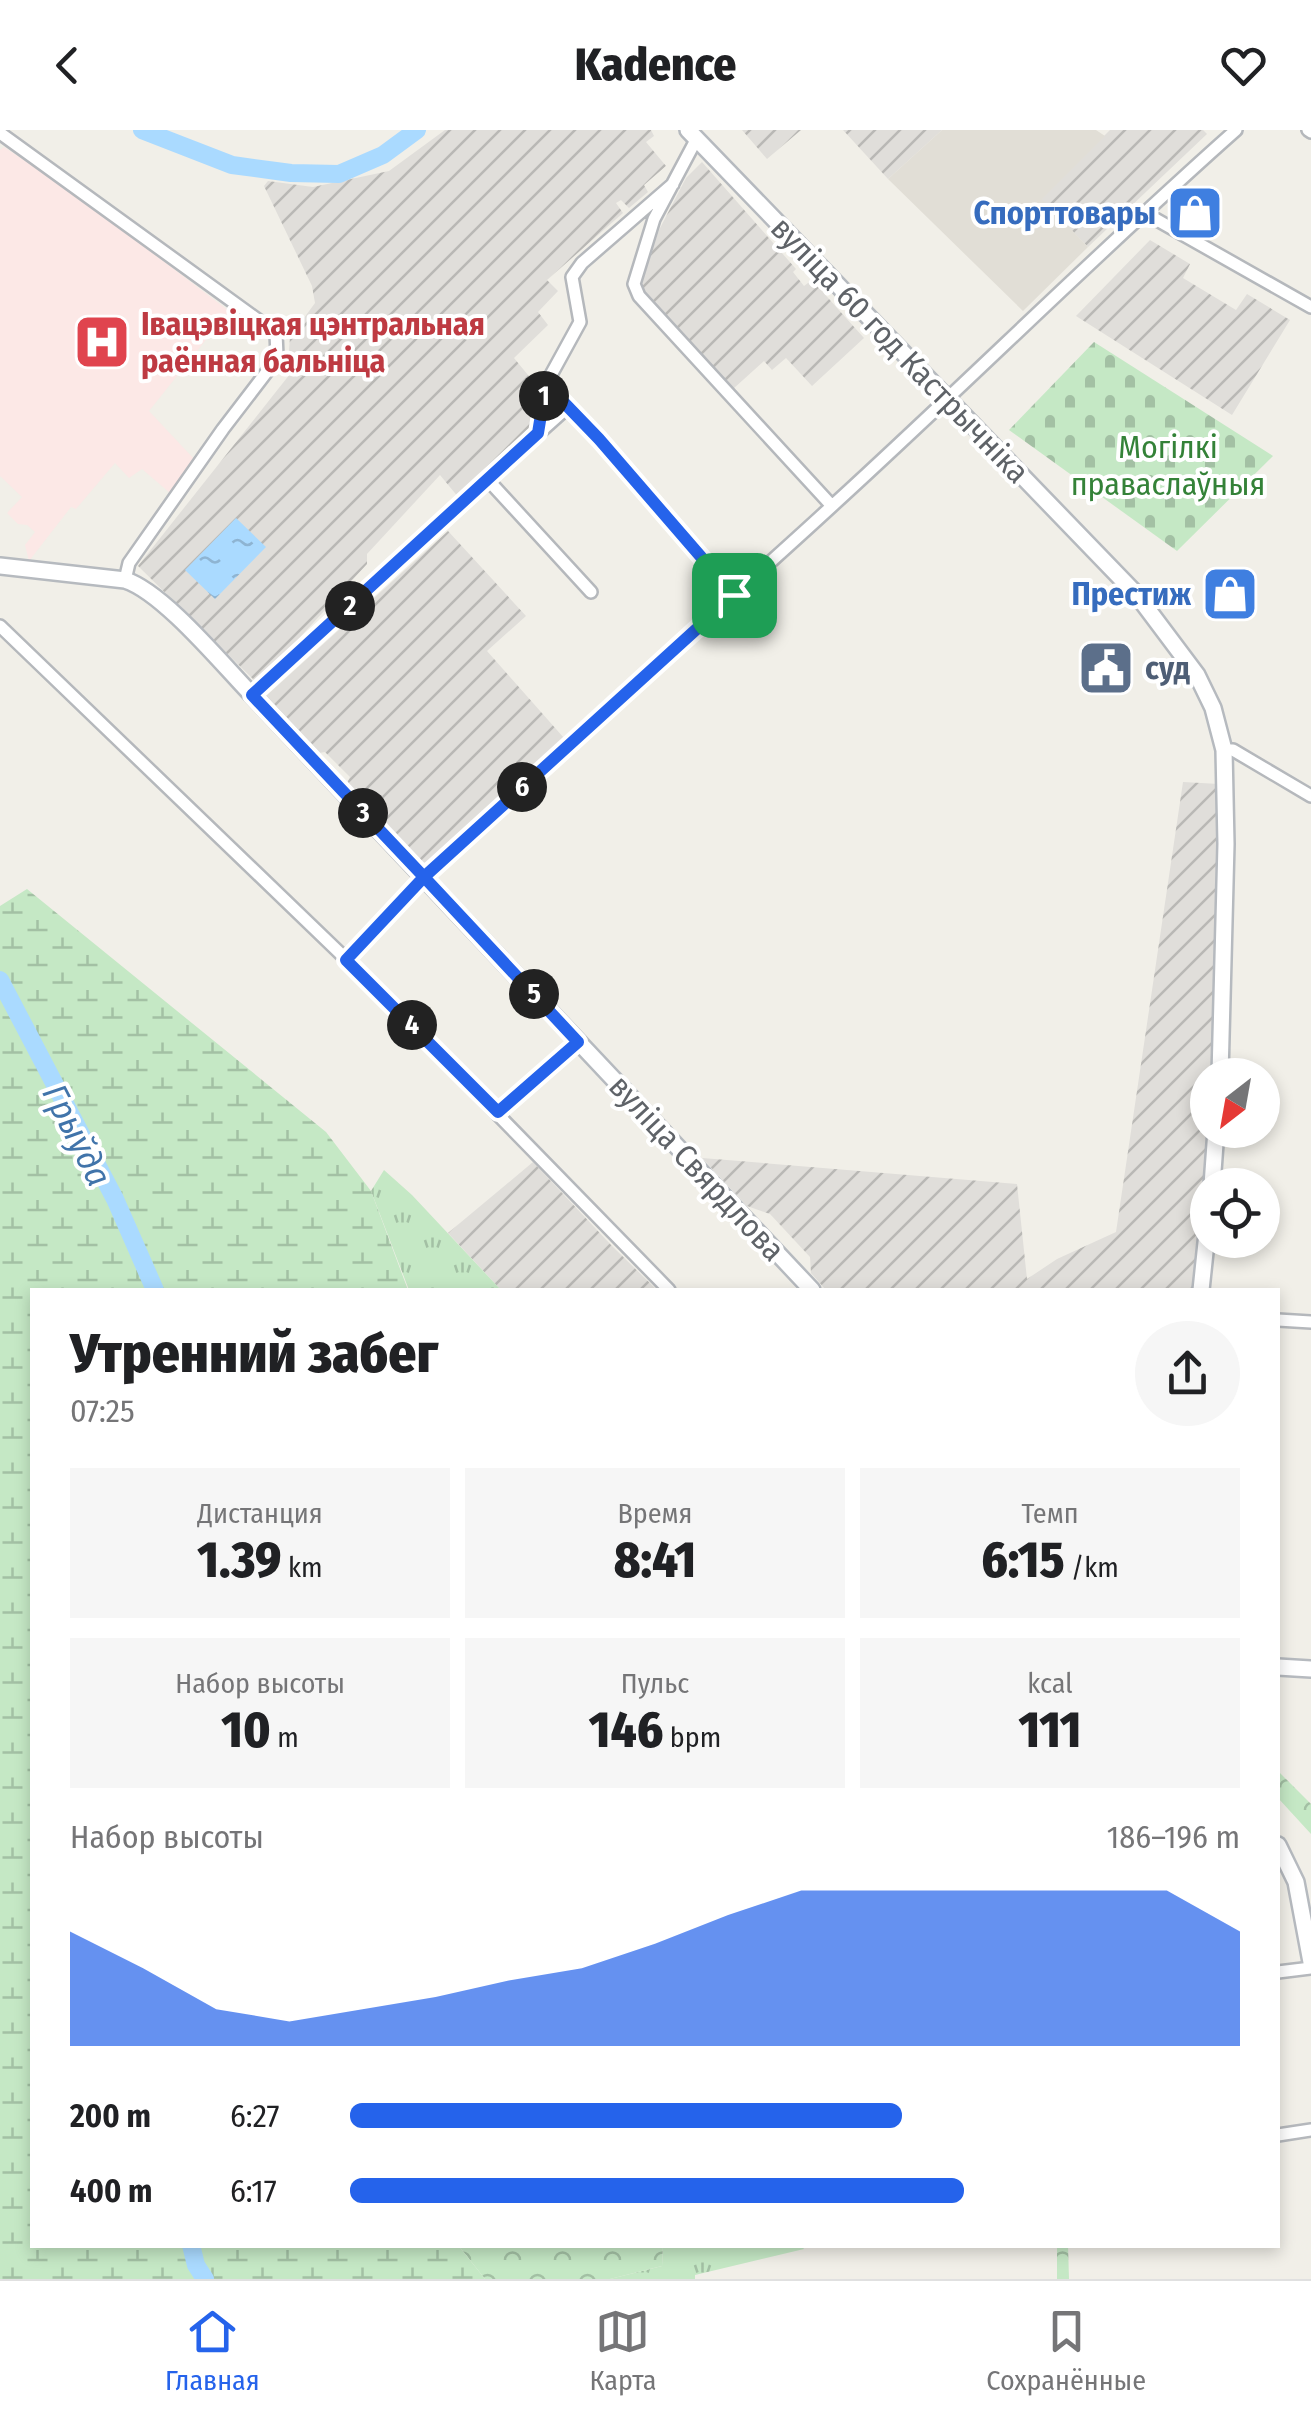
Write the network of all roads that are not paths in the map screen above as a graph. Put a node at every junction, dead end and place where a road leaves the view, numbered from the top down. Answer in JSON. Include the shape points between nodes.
{"nodes":[{"id":1,"x":1236,"y":130,"type":"edge"},
{"id":2,"x":0,"y":133,"type":"edge"},
{"id":3,"x":692,"y":135,"type":"edge"},
{"id":4,"x":673,"y":184,"type":"junction"},
{"id":5,"x":1143,"y":212,"type":"junction"},
{"id":6,"x":1311,"y":307,"type":"edge"},
{"id":7,"x":546,"y":384,"type":"junction"},
{"id":8,"x":948,"y":398,"type":"junction"},
{"id":9,"x":568,"y":406,"type":"junction"},
{"id":10,"x":538,"y":433,"type":"junction"},
{"id":11,"x":489,"y":481,"type":"junction"},
{"id":12,"x":832,"y":506,"type":"junction"},
{"id":13,"x":0,"y":566,"type":"edge"},
{"id":14,"x":124,"y":580,"type":"junction"},
{"id":15,"x":591,"y":592,"type":"dead end"},
{"id":16,"x":734,"y":595,"type":"junction"},
{"id":17,"x":0,"y":626,"type":"edge"},
{"id":18,"x":252,"y":695,"type":"junction"},
{"id":19,"x":1224,"y":750,"type":"junction"},
{"id":20,"x":1311,"y":796,"type":"edge"},
{"id":21,"x":424,"y":877,"type":"junction"},
{"id":22,"x":346,"y":960,"type":"junction"},
{"id":23,"x":578,"y":1042,"type":"junction"},
{"id":24,"x":1220,"y":1058,"type":"edge"},
{"id":25,"x":498,"y":1112,"type":"junction"},
{"id":26,"x":1204,"y":1258,"type":"edge"},
{"id":27,"x":668,"y":1288,"type":"edge"},
{"id":28,"x":810,"y":1288,"type":"edge"},
{"id":29,"x":1201,"y":1288,"type":"edge"},
{"id":30,"x":1280,"y":1320,"type":"edge"},
{"id":31,"x":1311,"y":1322,"type":"edge"},
{"id":32,"x":1280,"y":1667,"type":"edge"},
{"id":33,"x":1311,"y":1669,"type":"edge"},
{"id":34,"x":1280,"y":1849,"type":"edge"},
{"id":35,"x":1311,"y":1965,"type":"edge"},
{"id":36,"x":1280,"y":1972,"type":"edge"},
{"id":37,"x":1311,"y":2130,"type":"edge"},
{"id":38,"x":1280,"y":2135,"type":"edge"}],
"edges":[{"from":1,"to":5,"type":"street"},
{"from":2,"to":14,"type":"street","via":[[276,333],[270,370],[129,563]]},
{"from":3,"to":4,"type":"street"},
{"from":3,"to":8,"type":"street","name":"вуліца 60 год Кастрычніка"},
{"from":4,"to":7,"type":"street","via":[[572,278],[580,322]]},
{"from":4,"to":12,"type":"street","via":[[638,262],[639,296]]},
{"from":5,"to":6,"type":"street"},
{"from":5,"to":8,"type":"street"},
{"from":7,"to":9,"type":"street"},
{"from":7,"to":10,"type":"street"},
{"from":8,"to":12,"type":"street"},
{"from":8,"to":19,"type":"street","name":"вуліца 60 год Кастрычніка","via":[[1172,639],[1213,708]]},
{"from":9,"to":10,"type":"street"},
{"from":9,"to":16,"type":"street"},
{"from":10,"to":11,"type":"street"},
{"from":11,"to":15,"type":"street"},
{"from":11,"to":18,"type":"street"},
{"from":12,"to":16,"type":"street"},
{"from":13,"to":14,"type":"street","name":"вуліца Свярдлова"},
{"from":14,"to":18,"type":"street","name":"вуліца Свярдлова","via":[[159,601]]},
{"from":16,"to":21,"type":"street"},
{"from":17,"to":22,"type":"street"},
{"from":18,"to":21,"type":"street","name":"вуліца Свярдлова"},
{"from":19,"to":20,"type":"street"},
{"from":19,"to":24,"type":"street","name":"вуліца 60 год Кастрычніка"},
{"from":21,"to":22,"type":"street"},
{"from":21,"to":23,"type":"street","name":"вуліца Свярдлова"},
{"from":22,"to":25,"type":"street"},
{"from":23,"to":25,"type":"street"},
{"from":23,"to":28,"type":"street","name":"вуліца Свярдлова"},
{"from":25,"to":27,"type":"street"},
{"from":26,"to":29,"type":"street"},
{"from":30,"to":31,"type":"street"},
{"from":32,"to":33,"type":"street"},
{"from":34,"to":35,"type":"street","via":[[1296,1882]]},
{"from":35,"to":36,"type":"street"},
{"from":37,"to":38,"type":"street"}]}
